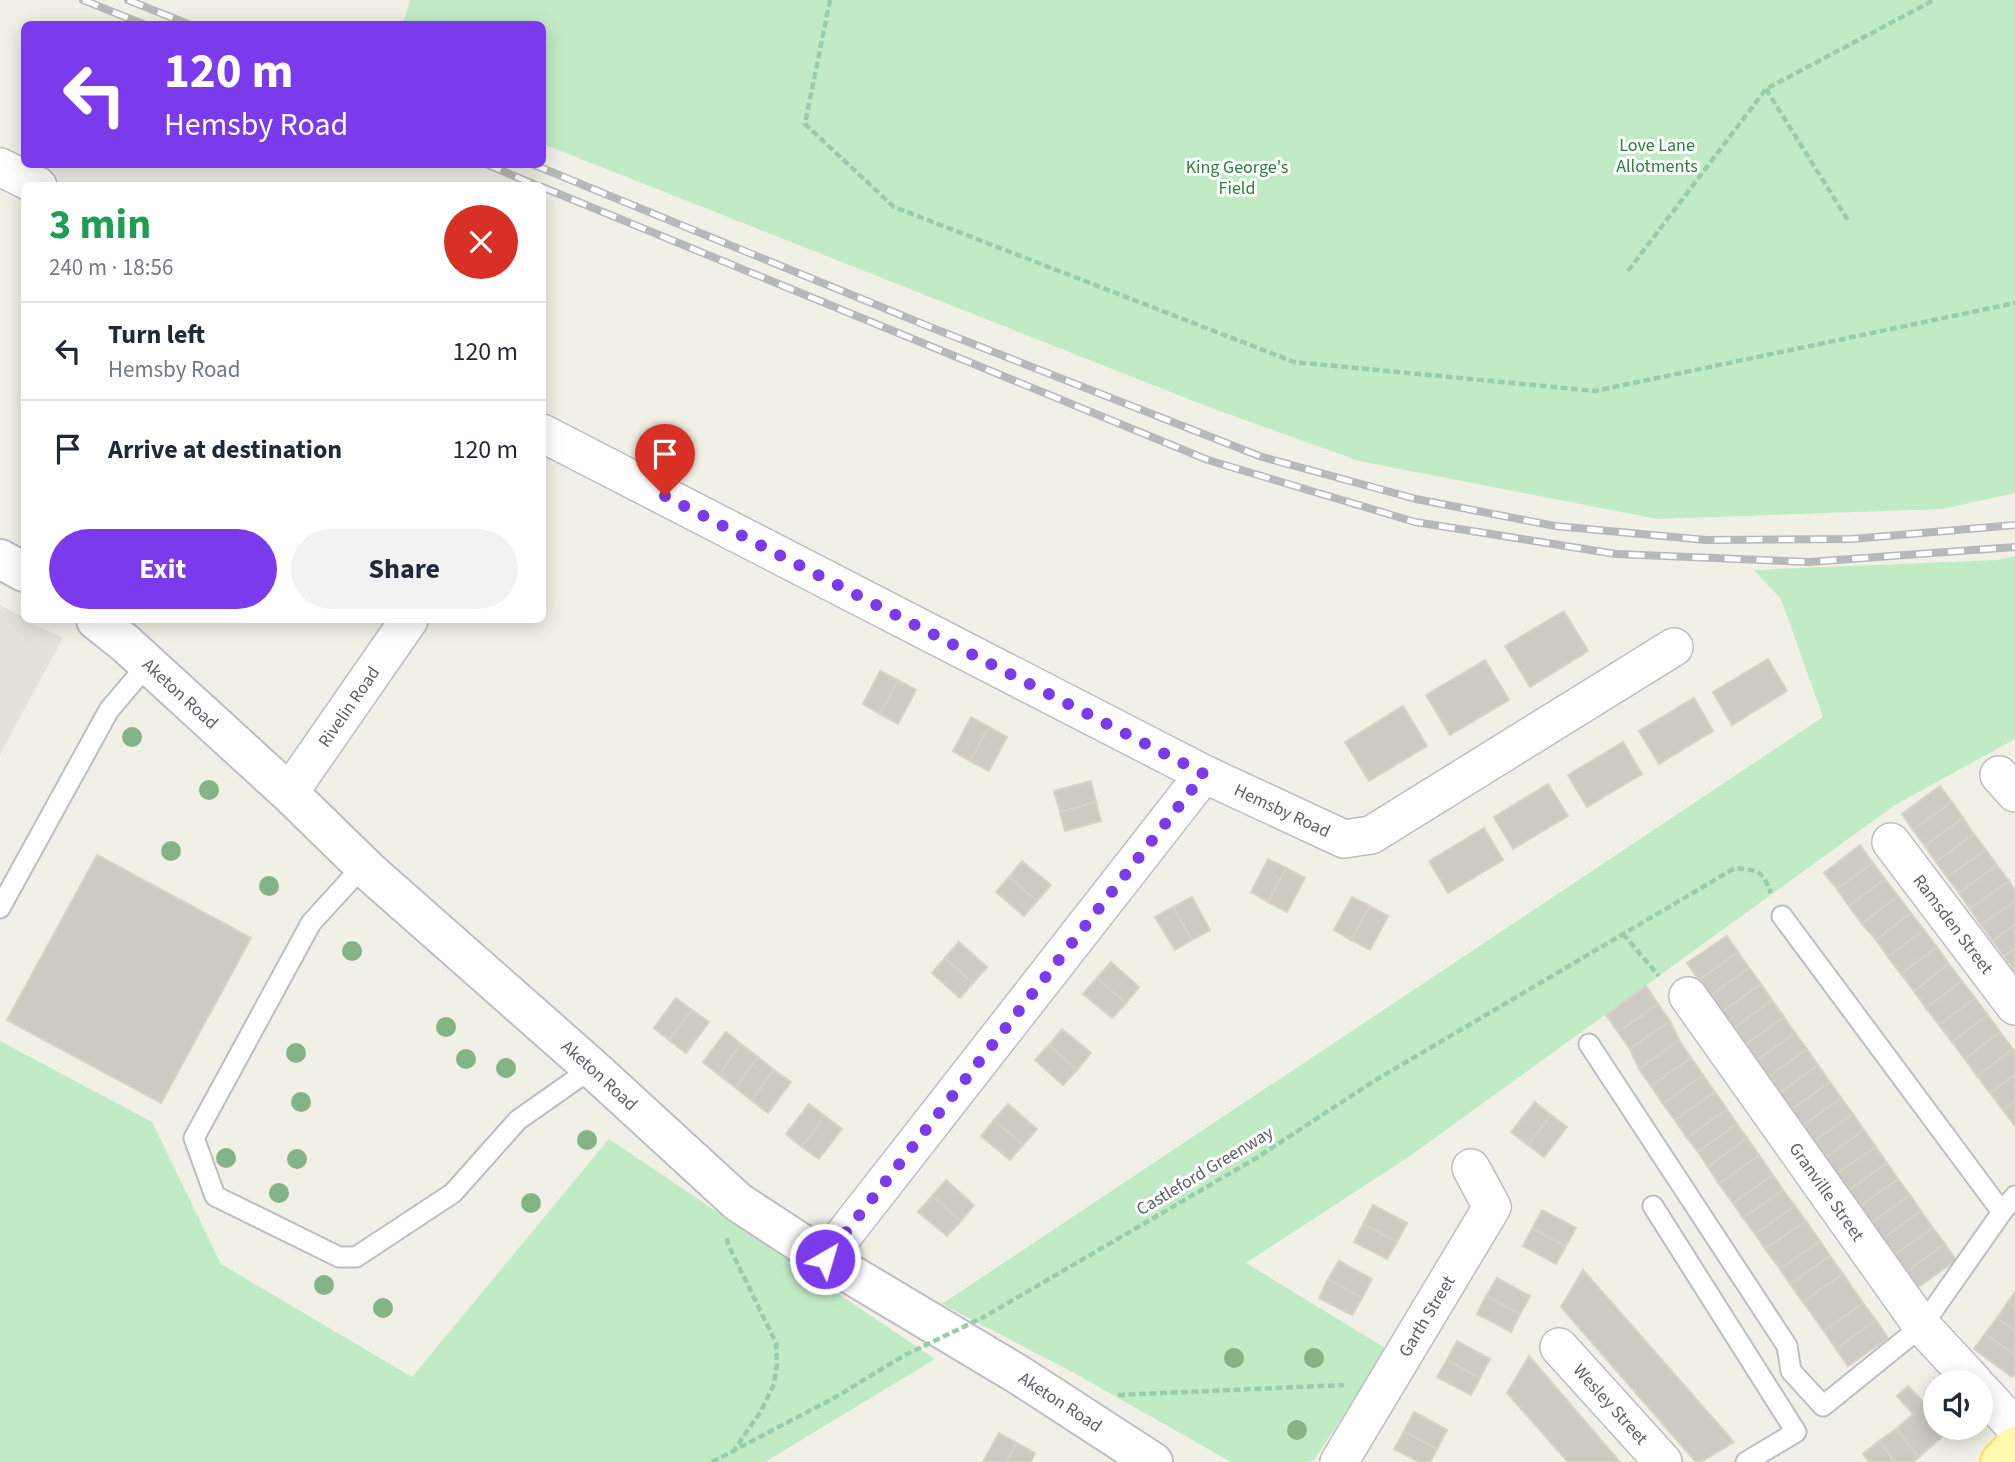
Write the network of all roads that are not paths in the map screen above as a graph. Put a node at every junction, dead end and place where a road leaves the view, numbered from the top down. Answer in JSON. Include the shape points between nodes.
{"nodes":[{"id":1,"x":0,"y":167,"type":"edge"},
{"id":2,"x":30,"y":182,"type":"edge"},
{"id":3,"x":546,"y":435,"type":"edge"},
{"id":4,"x":0,"y":559,"type":"edge"},
{"id":5,"x":21,"y":570,"type":"edge"},
{"id":6,"x":100,"y":623,"type":"edge"},
{"id":7,"x":407,"y":623,"type":"edge"},
{"id":8,"x":1674,"y":647,"type":"dead end"},
{"id":9,"x":148,"y":664,"type":"junction"},
{"id":10,"x":1204,"y":774,"type":"junction"},
{"id":11,"x":289,"y":793,"type":"junction"},
{"id":12,"x":1891,"y":842,"type":"dead end"},
{"id":13,"x":363,"y":866,"type":"junction"},
{"id":14,"x":0,"y":908,"type":"edge"},
{"id":15,"x":1782,"y":916,"type":"road end"},
{"id":16,"x":1688,"y":996,"type":"road end"},
{"id":17,"x":2015,"y":1006,"type":"edge"},
{"id":18,"x":1589,"y":1044,"type":"dead end"},
{"id":19,"x":592,"y":1068,"type":"junction"},
{"id":20,"x":1471,"y":1168,"type":"dead end"},
{"id":21,"x":2015,"y":1196,"type":"edge"},
{"id":22,"x":1653,"y":1206,"type":"dead end"},
{"id":23,"x":2002,"y":1212,"type":"junction"},
{"id":24,"x":825,"y":1259,"type":"junction"},
{"id":25,"x":1922,"y":1326,"type":"junction"},
{"id":26,"x":1559,"y":1347,"type":"dead end"},
{"id":27,"x":1963,"y":1370,"type":"edge"},
{"id":28,"x":1993,"y":1403,"type":"edge"},
{"id":29,"x":2015,"y":1427,"type":"edge"},
{"id":30,"x":2015,"y":1446,"type":"edge"},
{"id":31,"x":1153,"y":1462,"type":"edge"},
{"id":32,"x":1339,"y":1462,"type":"edge"},
{"id":33,"x":1663,"y":1462,"type":"edge"},
{"id":34,"x":1745,"y":1462,"type":"edge"},
{"id":35,"x":2000,"y":1462,"type":"edge"}],
"edges":[{"from":1,"to":2,"type":"street"},
{"from":3,"to":10,"type":"street","name":"Hemsby Road"},
{"from":4,"to":5,"type":"main road"},
{"from":6,"to":9,"type":"main road","name":"Aketon Road"},
{"from":7,"to":11,"type":"street","name":"Rivelin Road"},
{"from":8,"to":10,"type":"street","name":"Hemsby Road","via":[[1371,835],[1344,839]]},
{"from":9,"to":11,"type":"main road","name":"Aketon Road"},
{"from":9,"to":14,"type":"lane","via":[[109,710]]},
{"from":10,"to":24,"type":"street"},
{"from":11,"to":13,"type":"main road","name":"Aketon Road"},
{"from":12,"to":17,"type":"street","name":"Ramsden Street"},
{"from":13,"to":19,"type":"main road","name":"Aketon Road"},
{"from":13,"to":19,"type":"lane","via":[[311,923],[194,1139],[215,1196],[339,1256],[356,1257],[453,1194],[518,1120]]},
{"from":15,"to":23,"type":"lane"},
{"from":16,"to":25,"type":"street","name":"Granville Street"},
{"from":18,"to":25,"type":"lane","via":[[1787,1346],[1791,1371],[1823,1406]]},
{"from":19,"to":24,"type":"main road","name":"Aketon Road","via":[[738,1202]]},
{"from":20,"to":32,"type":"street","name":"Garth Street","via":[[1492,1207]]},
{"from":21,"to":23,"type":"lane"},
{"from":22,"to":34,"type":"lane","via":[[1796,1432]]},
{"from":23,"to":25,"type":"lane"},
{"from":24,"to":31,"type":"main road","name":"Aketon Road"},
{"from":25,"to":27,"type":"street","name":"Granville Street"},
{"from":26,"to":33,"type":"street","name":"Wesley Street"},
{"from":28,"to":29,"type":"street"},
{"from":30,"to":35,"type":"main road"}]}
